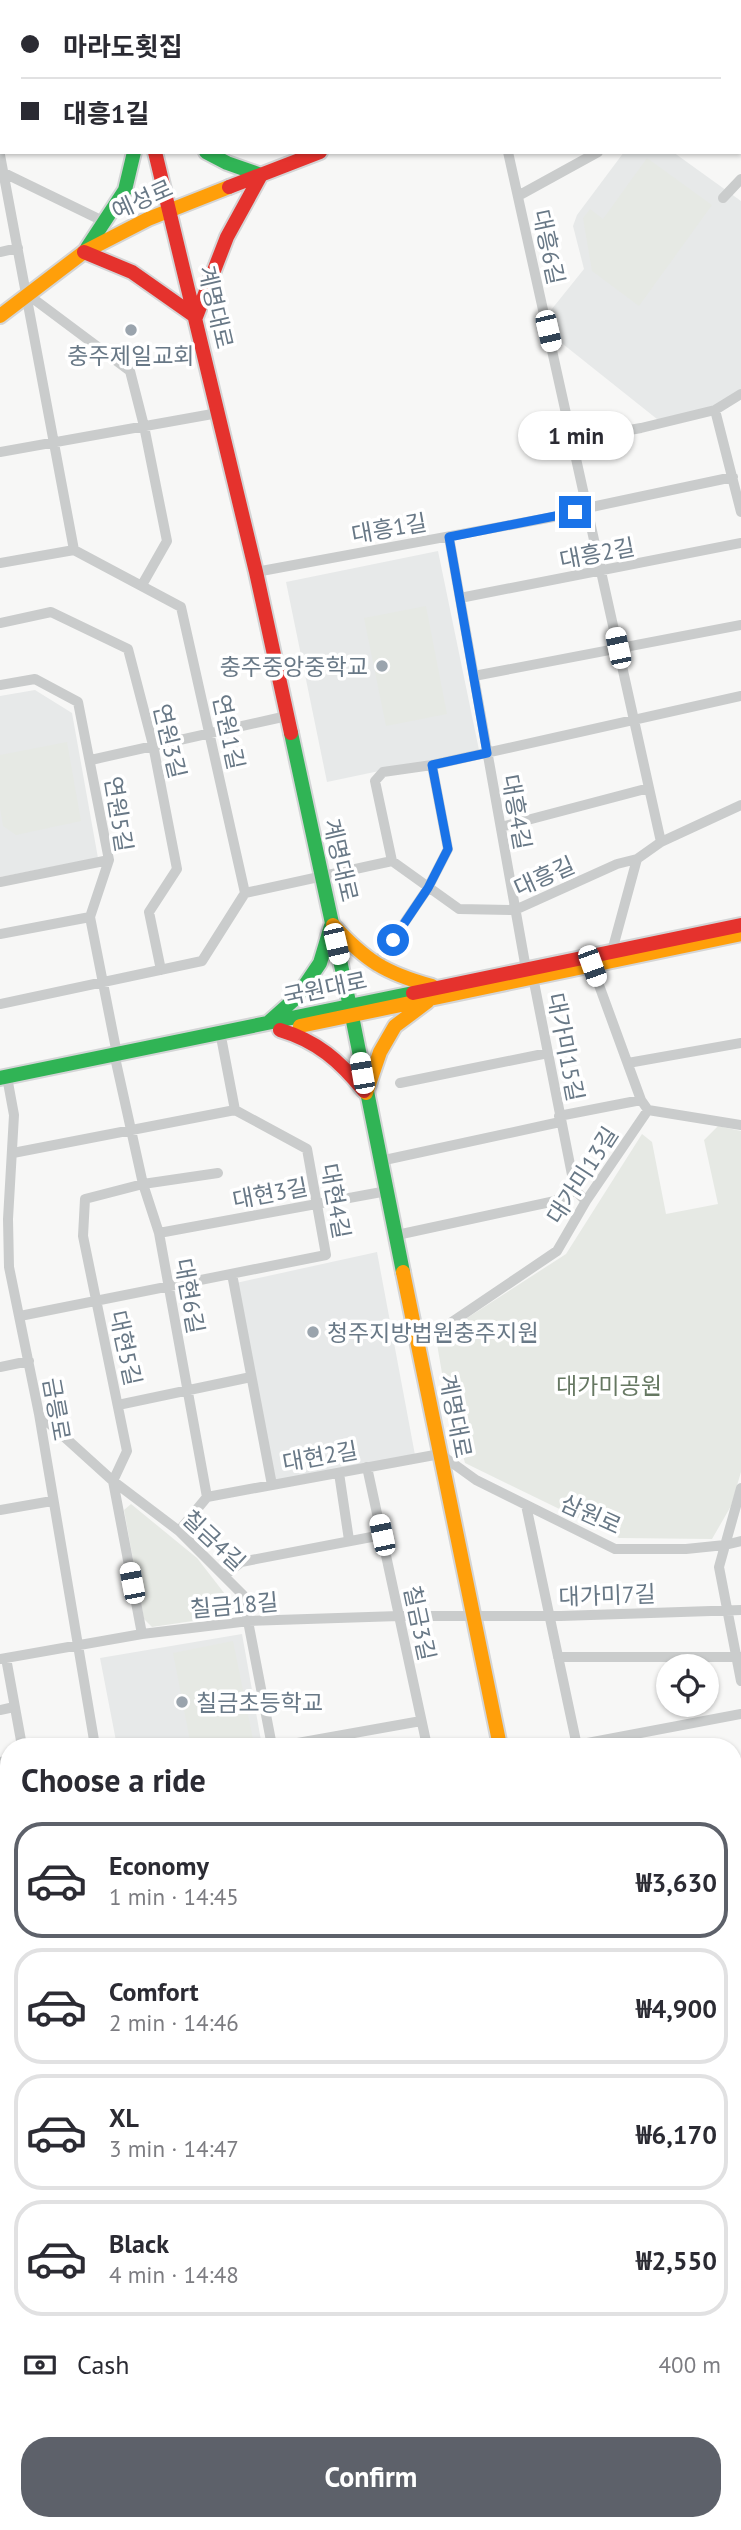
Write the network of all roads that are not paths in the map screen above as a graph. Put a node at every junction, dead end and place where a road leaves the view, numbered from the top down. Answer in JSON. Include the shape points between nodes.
{"nodes":[{"id":1,"x":134,"y":154,"type":"edge"},
{"id":2,"x":156,"y":154,"type":"edge"},
{"id":3,"x":211,"y":154,"type":"edge"},
{"id":4,"x":315,"y":154,"type":"edge"},
{"id":5,"x":508,"y":154,"type":"edge"},
{"id":6,"x":594,"y":154,"type":"edge"},
{"id":7,"x":0,"y":155,"type":"edge"},
{"id":8,"x":4,"y":173,"type":"junction"},
{"id":9,"x":261,"y":175,"type":"junction"},
{"id":10,"x":741,"y":179,"type":"edge"},
{"id":11,"x":518,"y":195,"type":"junction"},
{"id":12,"x":723,"y":198,"type":"dead end"},
{"id":13,"x":4,"y":201,"type":"edge"},
{"id":14,"x":170,"y":211,"type":"junction"},
{"id":15,"x":106,"y":222,"type":"junction"},
{"id":16,"x":18,"y":248,"type":"junction"},
{"id":17,"x":0,"y":251,"type":"edge"},
{"id":18,"x":84,"y":252,"type":"junction"},
{"id":19,"x":27,"y":294,"type":"junction"},
{"id":20,"x":0,"y":316,"type":"edge"},
{"id":21,"x":196,"y":317,"type":"junction"},
{"id":22,"x":741,"y":394,"type":"edge"},
{"id":23,"x":715,"y":410,"type":"junction"},
{"id":24,"x":218,"y":413,"type":"junction"},
{"id":25,"x":144,"y":426,"type":"junction"},
{"id":26,"x":572,"y":440,"type":"junction"},
{"id":27,"x":54,"y":443,"type":"junction"},
{"id":28,"x":0,"y":452,"type":"edge"},
{"id":29,"x":733,"y":477,"type":"junction"},
{"id":30,"x":587,"y":508,"type":"junction"},
{"id":31,"x":741,"y":512,"type":"edge"},
{"id":32,"x":449,"y":537,"type":"junction"},
{"id":33,"x":741,"y":543,"type":"edge"},
{"id":34,"x":74,"y":550,"type":"junction"},
{"id":35,"x":0,"y":563,"type":"edge"},
{"id":36,"x":256,"y":572,"type":"junction"},
{"id":37,"x":601,"y":572,"type":"junction"},
{"id":38,"x":142,"y":585,"type":"junction"},
{"id":39,"x":460,"y":598,"type":"junction"},
{"id":40,"x":0,"y":623,"type":"edge"},
{"id":41,"x":741,"y":625,"type":"edge"},
{"id":42,"x":618,"y":648,"type":"junction"},
{"id":43,"x":474,"y":676,"type":"junction"},
{"id":44,"x":0,"y":685,"type":"edge"},
{"id":45,"x":741,"y":696,"type":"edge"},
{"id":46,"x":287,"y":716,"type":"junction"},
{"id":47,"x":634,"y":719,"type":"junction"},
{"id":48,"x":209,"y":733,"type":"junction"},
{"id":49,"x":153,"y":745,"type":"junction"},
{"id":50,"x":487,"y":753,"type":"junction"},
{"id":51,"x":91,"y":760,"type":"junction"},
{"id":52,"x":432,"y":765,"type":"junction"},
{"id":53,"x":649,"y":788,"type":"junction"},
{"id":54,"x":741,"y":805,"type":"edge"},
{"id":55,"x":501,"y":827,"type":"junction"},
{"id":56,"x":661,"y":842,"type":"junction"},
{"id":57,"x":637,"y":859,"type":"junction"},
{"id":58,"x":109,"y":860,"type":"junction"},
{"id":59,"x":392,"y":861,"type":"junction"},
{"id":60,"x":321,"y":877,"type":"junction"},
{"id":61,"x":0,"y":882,"type":"edge"},
{"id":62,"x":428,"y":888,"type":"junction"},
{"id":63,"x":244,"y":893,"type":"junction"},
{"id":64,"x":515,"y":911,"type":"junction"},
{"id":65,"x":90,"y":917,"type":"junction"},
{"id":66,"x":332,"y":924,"type":"junction"},
{"id":67,"x":741,"y":925,"type":"edge"},
{"id":68,"x":0,"y":934,"type":"edge"},
{"id":69,"x":741,"y":934,"type":"edge"},
{"id":70,"x":612,"y":951,"type":"junction"},
{"id":71,"x":375,"y":966,"type":"junction"},
{"id":72,"x":592,"y":966,"type":"junction"},
{"id":73,"x":161,"y":970,"type":"junction"},
{"id":74,"x":530,"y":973,"type":"junction"},
{"id":75,"x":103,"y":982,"type":"junction"},
{"id":76,"x":434,"y":993,"type":"junction"},
{"id":77,"x":0,"y":1004,"type":"edge"},
{"id":78,"x":351,"y":1011,"type":"junction"},
{"id":79,"x":274,"y":1027,"type":"junction"},
{"id":80,"x":222,"y":1042,"type":"junction"},
{"id":81,"x":741,"y":1043,"type":"edge"},
{"id":82,"x":548,"y":1053,"type":"junction"},
{"id":83,"x":116,"y":1058,"type":"junction"},
{"id":84,"x":628,"y":1063,"type":"junction"},
{"id":85,"x":4,"y":1081,"type":"edge"},
{"id":86,"x":400,"y":1083,"type":"dead end"},
{"id":87,"x":366,"y":1094,"type":"junction"},
{"id":88,"x":641,"y":1100,"type":"junction"},
{"id":89,"x":235,"y":1110,"type":"junction"},
{"id":90,"x":648,"y":1110,"type":"junction"},
{"id":91,"x":560,"y":1119,"type":"junction"},
{"id":92,"x":741,"y":1125,"type":"edge"},
{"id":93,"x":132,"y":1129,"type":"junction"},
{"id":94,"x":13,"y":1153,"type":"junction"},
{"id":95,"x":380,"y":1161,"type":"junction"},
{"id":96,"x":218,"y":1173,"type":"dead end"},
{"id":97,"x":143,"y":1184,"type":"junction"},
{"id":98,"x":575,"y":1190,"type":"junction"},
{"id":99,"x":387,"y":1191,"type":"junction"},
{"id":100,"x":586,"y":1201,"type":"junction"},
{"id":101,"x":318,"y":1204,"type":"junction"},
{"id":102,"x":159,"y":1233,"type":"junction"},
{"id":103,"x":397,"y":1236,"type":"junction"},
{"id":104,"x":232,"y":1274,"type":"junction"},
{"id":105,"x":168,"y":1286,"type":"junction"},
{"id":106,"x":97,"y":1300,"type":"junction"},
{"id":107,"x":20,"y":1316,"type":"junction"},
{"id":108,"x":418,"y":1345,"type":"junction"},
{"id":109,"x":29,"y":1361,"type":"junction"},
{"id":110,"x":0,"y":1367,"type":"edge"},
{"id":111,"x":251,"y":1377,"type":"junction"},
{"id":112,"x":188,"y":1391,"type":"junction"},
{"id":113,"x":118,"y":1405,"type":"junction"},
{"id":114,"x":39,"y":1414,"type":"junction"},
{"id":115,"x":440,"y":1454,"type":"junction"},
{"id":116,"x":367,"y":1467,"type":"junction"},
{"id":117,"x":339,"y":1472,"type":"junction"},
{"id":118,"x":113,"y":1481,"type":"junction"},
{"id":119,"x":272,"y":1485,"type":"junction"},
{"id":120,"x":741,"y":1488,"type":"edge"},
{"id":121,"x":206,"y":1497,"type":"junction"},
{"id":122,"x":52,"y":1501,"type":"junction"},
{"id":123,"x":526,"y":1505,"type":"junction"},
{"id":124,"x":0,"y":1510,"type":"edge"},
{"id":125,"x":180,"y":1531,"type":"junction"},
{"id":126,"x":382,"y":1535,"type":"junction"},
{"id":127,"x":349,"y":1540,"type":"junction"},
{"id":128,"x":741,"y":1541,"type":"edge"},
{"id":129,"x":725,"y":1545,"type":"junction"},
{"id":130,"x":225,"y":1575,"type":"junction"},
{"id":131,"x":727,"y":1610,"type":"junction"},
{"id":132,"x":741,"y":1610,"type":"edge"},
{"id":133,"x":399,"y":1616,"type":"junction"},
{"id":134,"x":550,"y":1616,"type":"junction"},
{"id":135,"x":473,"y":1617,"type":"junction"},
{"id":136,"x":249,"y":1621,"type":"junction"},
{"id":137,"x":142,"y":1634,"type":"junction"},
{"id":138,"x":77,"y":1646,"type":"junction"},
{"id":139,"x":558,"y":1657,"type":"junction"},
{"id":140,"x":739,"y":1657,"type":"edge"},
{"id":141,"x":3,"y":1659,"type":"edge"},
{"id":142,"x":741,"y":1681,"type":"edge"},
{"id":143,"x":14,"y":1707,"type":"junction"},
{"id":144,"x":0,"y":1710,"type":"edge"},
{"id":145,"x":741,"y":1714,"type":"edge"},
{"id":146,"x":421,"y":1721,"type":"junction"},
{"id":147,"x":20,"y":1738,"type":"edge"},
{"id":148,"x":94,"y":1738,"type":"edge"},
{"id":149,"x":271,"y":1738,"type":"edge"},
{"id":150,"x":326,"y":1738,"type":"edge"},
{"id":151,"x":425,"y":1738,"type":"edge"},
{"id":152,"x":498,"y":1738,"type":"edge"},
{"id":153,"x":575,"y":1738,"type":"edge"},
{"id":154,"x":618,"y":1738,"type":"edge"}],
"edges":[{"from":1,"to":15,"type":"street","via":[[125,190]]},
{"from":2,"to":14,"type":"street","name":"계명대로"},
{"from":3,"to":9,"type":"street"},
{"from":4,"to":9,"type":"street","name":"예성로"},
{"from":5,"to":11,"type":"street","name":"대흥6길"},
{"from":6,"to":11,"type":"street"},
{"from":7,"to":8,"type":"street"},
{"from":8,"to":13,"type":"street"},
{"from":8,"to":15,"type":"street"},
{"from":9,"to":14,"type":"street","name":"예성로"},
{"from":9,"to":21,"type":"street","via":[[227,237]]},
{"from":10,"to":12,"type":"street"},
{"from":11,"to":26,"type":"street","name":"대흥6길"},
{"from":13,"to":16,"type":"street"},
{"from":14,"to":18,"type":"street","name":"예성로"},
{"from":14,"to":21,"type":"street","name":"계명대로"},
{"from":15,"to":18,"type":"street"},
{"from":16,"to":17,"type":"street"},
{"from":16,"to":19,"type":"street"},
{"from":18,"to":19,"type":"street","name":"예성로"},
{"from":18,"to":21,"type":"street","via":[[132,272]]},
{"from":19,"to":20,"type":"street","name":"예성로"},
{"from":19,"to":25,"type":"street","via":[[130,371]]},
{"from":19,"to":27,"type":"street"},
{"from":21,"to":24,"type":"street","name":"계명대로"},
{"from":22,"to":23,"type":"street"},
{"from":23,"to":26,"type":"street"},
{"from":23,"to":29,"type":"street"},
{"from":24,"to":25,"type":"street"},
{"from":24,"to":36,"type":"street","name":"계명대로"},
{"from":25,"to":27,"type":"street"},
{"from":25,"to":38,"type":"street","via":[[167,541]]},
{"from":26,"to":30,"type":"street","name":"대흥6길"},
{"from":27,"to":28,"type":"street"},
{"from":27,"to":34,"type":"street"},
{"from":29,"to":30,"type":"street","name":"대흥1길"},
{"from":29,"to":31,"type":"street"},
{"from":30,"to":32,"type":"street","name":"대흥1길"},
{"from":30,"to":37,"type":"street","name":"대흥6길"},
{"from":32,"to":36,"type":"street","name":"대흥1길"},
{"from":32,"to":39,"type":"street","name":"대흥4길"},
{"from":33,"to":37,"type":"street","name":"대흥2길"},
{"from":34,"to":35,"type":"street"},
{"from":34,"to":38,"type":"street","name":"연원1길"},
{"from":36,"to":46,"type":"street","name":"계명대로"},
{"from":37,"to":39,"type":"street","name":"대흥2길"},
{"from":37,"to":42,"type":"street","name":"대흥6길"},
{"from":38,"to":48,"type":"street","name":"연원1길","via":[[181,607]]},
{"from":39,"to":43,"type":"street","name":"대흥4길"},
{"from":40,"to":49,"type":"street","name":"연원3길","via":[[51,612],[128,649]]},
{"from":41,"to":42,"type":"street"},
{"from":42,"to":43,"type":"street"},
{"from":42,"to":47,"type":"street","name":"대흥6길"},
{"from":43,"to":50,"type":"street","name":"대흥4길"},
{"from":44,"to":51,"type":"street","name":"연원5길","via":[[35,679],[78,702]]},
{"from":45,"to":47,"type":"street"},
{"from":46,"to":48,"type":"street"},
{"from":46,"to":60,"type":"street","name":"계명대로"},
{"from":47,"to":50,"type":"street"},
{"from":47,"to":53,"type":"street","name":"대흥6길"},
{"from":48,"to":49,"type":"street"},
{"from":48,"to":63,"type":"street","name":"연원1길"},
{"from":49,"to":51,"type":"street"},
{"from":49,"to":73,"type":"street","name":"연원3길","via":[[177,869],[149,912]]},
{"from":50,"to":52,"type":"street"},
{"from":50,"to":55,"type":"street","name":"대흥4길"},
{"from":51,"to":58,"type":"street","name":"연원5길"},
{"from":52,"to":59,"type":"street","via":[[383,772],[375,780]]},
{"from":52,"to":62,"type":"street","via":[[448,849]]},
{"from":53,"to":55,"type":"street"},
{"from":53,"to":56,"type":"street","name":"대흥6길"},
{"from":54,"to":56,"type":"street","name":"대흥길"},
{"from":55,"to":64,"type":"street","name":"대흥4길"},
{"from":56,"to":57,"type":"street","name":"대흥길"},
{"from":57,"to":64,"type":"street","name":"대흥길"},
{"from":57,"to":70,"type":"street"},
{"from":58,"to":61,"type":"street"},
{"from":58,"to":65,"type":"street","name":"연원5길"},
{"from":59,"to":60,"type":"street"},
{"from":59,"to":62,"type":"street","name":"대흥길"},
{"from":60,"to":63,"type":"street"},
{"from":60,"to":66,"type":"street","name":"계명대로"},
{"from":62,"to":64,"type":"street","name":"대흥길","via":[[459,909]]},
{"from":62,"to":71,"type":"street"},
{"from":63,"to":73,"type":"street","via":[[202,961]]},
{"from":64,"to":74,"type":"street","name":"대흥4길"},
{"from":65,"to":68,"type":"street"},
{"from":65,"to":75,"type":"street","name":"연원5길"},
{"from":66,"to":71,"type":"street"},
{"from":66,"to":78,"type":"street","name":"계명대로"},
{"from":66,"to":79,"type":"street","via":[[320,963]]},
{"from":67,"to":70,"type":"street","name":"국원대로"},
{"from":69,"to":72,"type":"street","name":"국원대로"},
{"from":70,"to":74,"type":"street","name":"국원대로"},
{"from":71,"to":76,"type":"street"},
{"from":72,"to":74,"type":"street","name":"국원대로"},
{"from":72,"to":84,"type":"street"},
{"from":73,"to":75,"type":"street"},
{"from":74,"to":76,"type":"street","name":"국원대로"},
{"from":74,"to":82,"type":"street","name":"대가미15길"},
{"from":75,"to":77,"type":"street"},
{"from":75,"to":83,"type":"street","name":"연원5길"},
{"from":76,"to":78,"type":"street","name":"국원대로"},
{"from":76,"to":87,"type":"street","via":[[395,1026],[380,1052]]},
{"from":78,"to":79,"type":"street","name":"국원대로"},
{"from":78,"to":87,"type":"street","name":"계명대로"},
{"from":79,"to":80,"type":"street","name":"국원대로"},
{"from":79,"to":83,"type":"street","name":"국원대로"},
{"from":79,"to":87,"type":"street","via":[[305,1036],[339,1060]]},
{"from":80,"to":83,"type":"street","name":"국원대로"},
{"from":80,"to":89,"type":"street"},
{"from":81,"to":84,"type":"street"},
{"from":82,"to":86,"type":"street"},
{"from":82,"to":91,"type":"street","name":"대가미15길"},
{"from":83,"to":85,"type":"street","name":"국원대로"},
{"from":83,"to":93,"type":"street","name":"대현6길"},
{"from":84,"to":88,"type":"street"},
{"from":85,"to":94,"type":"street","name":"금릉로","via":[[14,1115]]},
{"from":87,"to":95,"type":"street","name":"계명대로"},
{"from":88,"to":90,"type":"street"},
{"from":88,"to":91,"type":"street"},
{"from":89,"to":93,"type":"street"},
{"from":89,"to":101,"type":"street","name":"대현4길","via":[[307,1149]]},
{"from":90,"to":92,"type":"street"},
{"from":90,"to":100,"type":"street","name":"대가미13길"},
{"from":91,"to":95,"type":"street"},
{"from":91,"to":98,"type":"street","name":"대가미15길"},
{"from":93,"to":94,"type":"street"},
{"from":93,"to":97,"type":"street","name":"대현6길"},
{"from":94,"to":107,"type":"street","name":"금릉로","via":[[9,1266]]},
{"from":95,"to":99,"type":"street","name":"계명대로"},
{"from":96,"to":97,"type":"street","name":"대현5길"},
{"from":97,"to":102,"type":"street","name":"대현6길"},
{"from":97,"to":106,"type":"street","name":"대현5길","via":[[85,1199],[83,1236]]},
{"from":98,"to":100,"type":"street"},
{"from":98,"to":103,"type":"street","via":[[555,1201]]},
{"from":99,"to":101,"type":"street","name":"대현3길"},
{"from":99,"to":103,"type":"street","name":"계명대로"},
{"from":100,"to":108,"type":"street","name":"대가미13길","via":[[557,1251]]},
{"from":101,"to":102,"type":"street","name":"대현3길"},
{"from":101,"to":104,"type":"street","name":"대현4길","via":[[326,1255]]},
{"from":102,"to":105,"type":"street","name":"대현6길"},
{"from":103,"to":108,"type":"street","name":"계명대로"},
{"from":104,"to":105,"type":"street","name":"대현4길"},
{"from":104,"to":111,"type":"street"},
{"from":105,"to":106,"type":"street","name":"대현4길"},
{"from":105,"to":112,"type":"street","name":"대현6길"},
{"from":106,"to":107,"type":"street","name":"대현4길"},
{"from":106,"to":113,"type":"street","name":"대현5길"},
{"from":107,"to":109,"type":"street","name":"금릉로"},
{"from":108,"to":115,"type":"street","name":"계명대로"},
{"from":109,"to":110,"type":"street"},
{"from":109,"to":114,"type":"street","name":"금릉로"},
{"from":111,"to":112,"type":"street"},
{"from":111,"to":119,"type":"street"},
{"from":112,"to":113,"type":"street"},
{"from":112,"to":121,"type":"street","name":"대현6길"},
{"from":113,"to":118,"type":"street","name":"대현5길","via":[[127,1451]]},
{"from":114,"to":118,"type":"street","name":"칠금4길"},
{"from":114,"to":122,"type":"street","name":"금릉로"},
{"from":115,"to":116,"type":"street","name":"대현2길"},
{"from":115,"to":123,"type":"street","name":"삼원로","via":[[476,1480]]},
{"from":115,"to":135,"type":"street","name":"계명대로"},
{"from":116,"to":117,"type":"street","name":"대현2길"},
{"from":116,"to":126,"type":"street","name":"칠금3길"},
{"from":117,"to":119,"type":"street","name":"대현2길"},
{"from":117,"to":127,"type":"street"},
{"from":118,"to":125,"type":"street","name":"칠금4길"},
{"from":118,"to":137,"type":"street"},
{"from":119,"to":121,"type":"street","name":"대현2길"},
{"from":120,"to":129,"type":"street"},
{"from":121,"to":125,"type":"street"},
{"from":122,"to":124,"type":"street"},
{"from":122,"to":138,"type":"street","name":"금릉로"},
{"from":123,"to":129,"type":"street","name":"삼원로","via":[[615,1549]]},
{"from":123,"to":134,"type":"street"},
{"from":125,"to":130,"type":"street","name":"칠금4길"},
{"from":126,"to":127,"type":"street"},
{"from":126,"to":133,"type":"street","name":"칠금3길"},
{"from":127,"to":130,"type":"street","via":[[241,1563]]},
{"from":128,"to":129,"type":"street","name":"삼원로"},
{"from":129,"to":131,"type":"street","via":[[719,1567]]},
{"from":130,"to":136,"type":"street","name":"칠금4길","via":[[243,1595]]},
{"from":131,"to":132,"type":"street","name":"대가미7길"},
{"from":131,"to":134,"type":"street","name":"대가미7길"},
{"from":131,"to":140,"type":"street"},
{"from":133,"to":135,"type":"street","name":"칠금18길"},
{"from":133,"to":136,"type":"street","name":"칠금18길"},
{"from":133,"to":146,"type":"street","name":"칠금3길"},
{"from":134,"to":135,"type":"street","name":"대가미7길"},
{"from":134,"to":139,"type":"street"},
{"from":135,"to":152,"type":"street","name":"계명대로"},
{"from":136,"to":137,"type":"street","name":"칠금18길"},
{"from":136,"to":149,"type":"street","name":"칠금4길"},
{"from":137,"to":138,"type":"street","name":"칠금18길"},
{"from":138,"to":141,"type":"street","name":"칠금18길"},
{"from":138,"to":148,"type":"street","name":"금릉로"},
{"from":139,"to":140,"type":"street"},
{"from":139,"to":153,"type":"street"},
{"from":140,"to":142,"type":"street"},
{"from":141,"to":143,"type":"street"},
{"from":143,"to":144,"type":"street"},
{"from":143,"to":147,"type":"street"},
{"from":145,"to":154,"type":"street"},
{"from":146,"to":150,"type":"street"},
{"from":146,"to":151,"type":"street","name":"칠금3길"}]}
